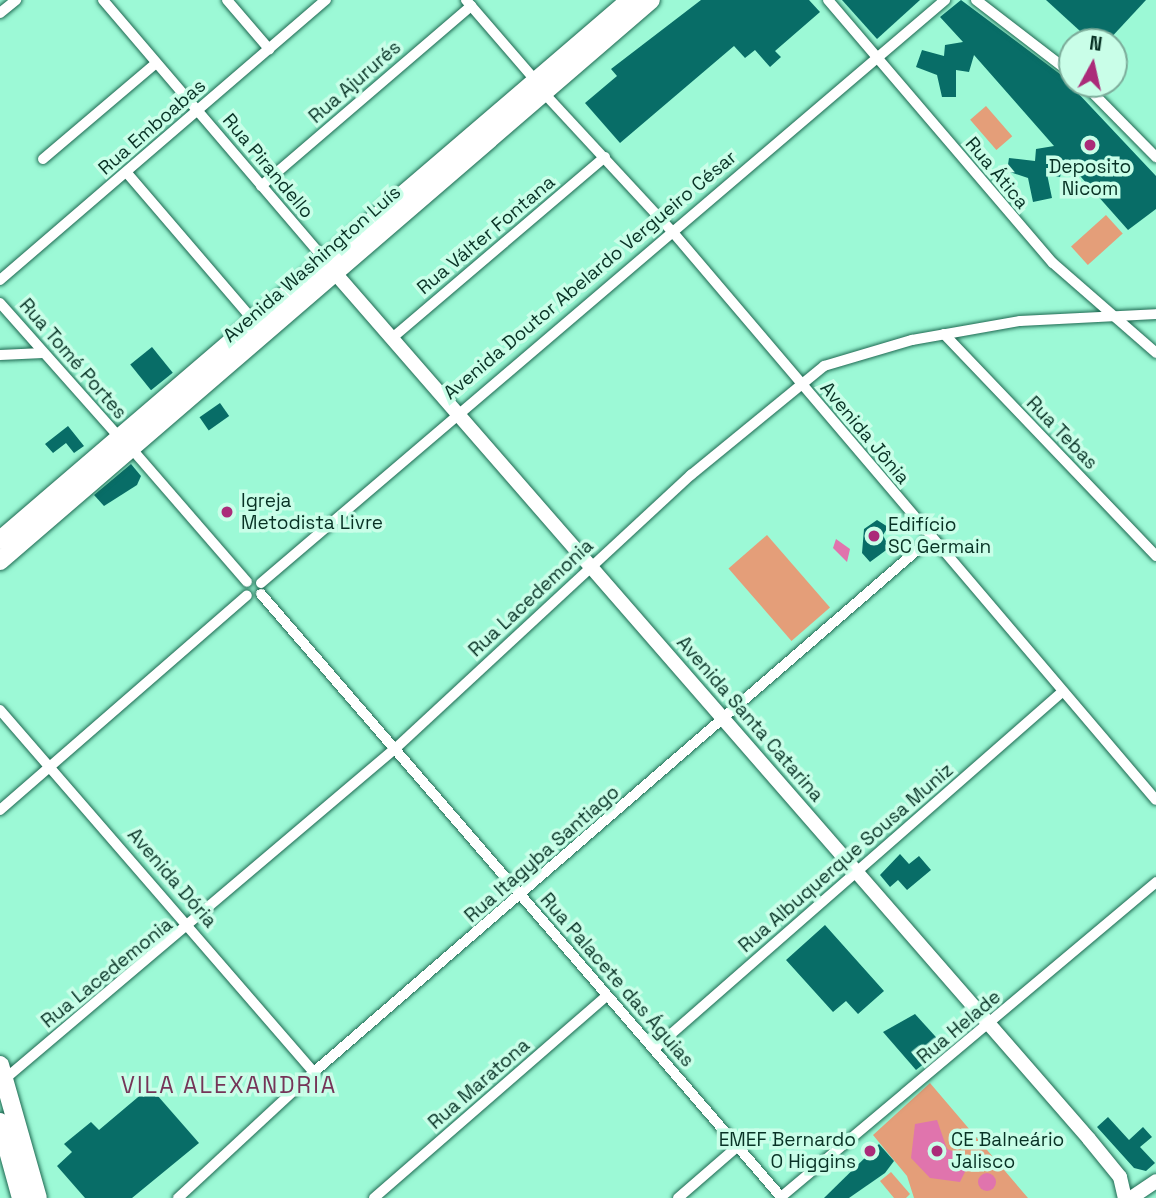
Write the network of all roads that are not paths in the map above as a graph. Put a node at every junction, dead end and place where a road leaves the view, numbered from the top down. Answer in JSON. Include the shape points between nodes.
{"nodes":[{"id":1,"x":16,"y":0,"type":"edge"},
{"id":2,"x":103,"y":0,"type":"edge"},
{"id":3,"x":227,"y":0,"type":"edge"},
{"id":4,"x":326,"y":0,"type":"edge"},
{"id":5,"x":630,"y":0,"type":"edge"},
{"id":6,"x":651,"y":0,"type":"edge"},
{"id":7,"x":828,"y":0,"type":"edge"},
{"id":8,"x":945,"y":0,"type":"edge"},
{"id":9,"x":976,"y":0,"type":"edge"},
{"id":10,"x":468,"y":3,"type":"edge"},
{"id":11,"x":0,"y":13,"type":"edge"},
{"id":12,"x":269,"y":49,"type":"junction"},
{"id":13,"x":878,"y":56,"type":"junction"},
{"id":14,"x":1058,"y":63,"type":"edge"},
{"id":15,"x":156,"y":64,"type":"junction"},
{"id":16,"x":539,"y":86,"type":"junction"},
{"id":17,"x":1098,"y":98,"type":"edge"},
{"id":18,"x":197,"y":110,"type":"junction"},
{"id":19,"x":605,"y":157,"type":"junction"},
{"id":20,"x":1156,"y":157,"type":"edge"},
{"id":21,"x":43,"y":159,"type":"dead end"},
{"id":22,"x":127,"y":173,"type":"junction"},
{"id":23,"x":261,"y":186,"type":"junction"},
{"id":24,"x":671,"y":230,"type":"junction"},
{"id":25,"x":329,"y":266,"type":"junction"},
{"id":26,"x":0,"y":280,"type":"edge"},
{"id":27,"x":0,"y":303,"type":"edge"},
{"id":28,"x":1110,"y":314,"type":"junction"},
{"id":29,"x":1156,"y":314,"type":"edge"},
{"id":30,"x":254,"y":321,"type":"junction"},
{"id":31,"x":944,"y":334,"type":"junction"},
{"id":32,"x":391,"y":339,"type":"junction"},
{"id":33,"x":43,"y":353,"type":"junction"},
{"id":34,"x":1156,"y":353,"type":"edge"},
{"id":35,"x":0,"y":355,"type":"edge"},
{"id":36,"x":801,"y":383,"type":"junction"},
{"id":37,"x":456,"y":411,"type":"junction"},
{"id":38,"x":125,"y":443,"type":"junction"},
{"id":39,"x":930,"y":539,"type":"junction"},
{"id":40,"x":0,"y":540,"type":"edge"},
{"id":41,"x":1156,"y":556,"type":"edge"},
{"id":42,"x":0,"y":561,"type":"edge"},
{"id":43,"x":590,"y":566,"type":"junction"},
{"id":44,"x":247,"y":582,"type":"junction"},
{"id":45,"x":261,"y":583,"type":"junction"},
{"id":46,"x":261,"y":594,"type":"junction"},
{"id":47,"x":247,"y":595,"type":"junction"},
{"id":48,"x":1061,"y":693,"type":"junction"},
{"id":49,"x":0,"y":710,"type":"edge"},
{"id":50,"x":725,"y":719,"type":"junction"},
{"id":51,"x":397,"y":747,"type":"junction"},
{"id":52,"x":50,"y":767,"type":"junction"},
{"id":53,"x":1156,"y":800,"type":"edge"},
{"id":54,"x":0,"y":810,"type":"edge"},
{"id":55,"x":858,"y":872,"type":"junction"},
{"id":56,"x":1156,"y":882,"type":"edge"},
{"id":57,"x":520,"y":897,"type":"junction"},
{"id":58,"x":192,"y":925,"type":"junction"},
{"id":59,"x":606,"y":996,"type":"junction"},
{"id":60,"x":990,"y":1024,"type":"junction"},
{"id":61,"x":654,"y":1049,"type":"junction"},
{"id":62,"x":3,"y":1071,"type":"edge"},
{"id":63,"x":314,"y":1072,"type":"junction"},
{"id":64,"x":0,"y":1122,"type":"edge"},
{"id":65,"x":738,"y":1146,"type":"junction"},
{"id":66,"x":1156,"y":1181,"type":"edge"},
{"id":67,"x":782,"y":1197,"type":"edge"},
{"id":68,"x":21,"y":1198,"type":"edge"},
{"id":69,"x":38,"y":1198,"type":"edge"},
{"id":70,"x":178,"y":1198,"type":"edge"},
{"id":71,"x":374,"y":1198,"type":"edge"},
{"id":72,"x":678,"y":1198,"type":"edge"},
{"id":73,"x":1128,"y":1198,"type":"edge"}],
"edges":[{"from":1,"to":11,"type":"street"},
{"from":2,"to":15,"type":"street","name":"Rua Pirandello"},
{"from":3,"to":12,"type":"street"},
{"from":4,"to":12,"type":"street","name":"Rua Emboabas"},
{"from":5,"to":16,"type":"highway","name":"Avenida Washington Luís"},
{"from":6,"to":16,"type":"highway","name":"Avenida Washington Luís"},
{"from":7,"to":13,"type":"street","name":"Rua Ática"},
{"from":8,"to":13,"type":"street","name":"Avenida Doutor Abelardo Vergueiro César"},
{"from":9,"to":14,"type":"street"},
{"from":10,"to":16,"type":"street","name":"Avenida Jônia"},
{"from":10,"to":23,"type":"street","name":"Rua Ajururés"},
{"from":12,"to":18,"type":"street","name":"Rua Emboabas"},
{"from":13,"to":24,"type":"street","name":"Avenida Doutor Abelardo Vergueiro César"},
{"from":13,"to":28,"type":"street","name":"Rua Ática","via":[[998,203]]},
{"from":15,"to":18,"type":"street","name":"Rua Pirandello"},
{"from":15,"to":21,"type":"street"},
{"from":16,"to":19,"type":"street","name":"Avenida Jônia"},
{"from":16,"to":25,"type":"highway","name":"Avenida Washington Luís"},
{"from":17,"to":20,"type":"street"},
{"from":18,"to":22,"type":"street","name":"Rua Emboabas"},
{"from":18,"to":23,"type":"street","name":"Rua Pirandello"},
{"from":19,"to":24,"type":"street","name":"Avenida Jônia"},
{"from":19,"to":32,"type":"street","name":"Rua Válter Fontana"},
{"from":22,"to":26,"type":"street","name":"Rua Emboabas"},
{"from":22,"to":30,"type":"street"},
{"from":23,"to":25,"type":"street","name":"Rua Pirandello"},
{"from":24,"to":36,"type":"street","name":"Avenida Jônia"},
{"from":24,"to":37,"type":"street","name":"Avenida Doutor Abelardo Vergueiro César"},
{"from":25,"to":30,"type":"highway","name":"Avenida Washington Luís"},
{"from":25,"to":32,"type":"street","name":"Avenida Santa Catarina"},
{"from":25,"to":38,"type":"highway","name":"Avenida Washington Luís"},
{"from":27,"to":33,"type":"street","name":"Rua Tomé Portes"},
{"from":28,"to":29,"type":"street","name":"Rua Lacedemonia"},
{"from":28,"to":31,"type":"street","name":"Rua Lacedemonia"},
{"from":28,"to":34,"type":"street","name":"Rua Ática"},
{"from":30,"to":38,"type":"highway","name":"Avenida Washington Luís"},
{"from":31,"to":36,"type":"street","name":"Rua Lacedemonia","via":[[850,355]]},
{"from":31,"to":41,"type":"street","name":"Rua Tebas"},
{"from":32,"to":37,"type":"street","name":"Avenida Santa Catarina"},
{"from":33,"to":35,"type":"street"},
{"from":33,"to":38,"type":"street","name":"Rua Tomé Portes"},
{"from":36,"to":39,"type":"street","name":"Avenida Jônia"},
{"from":36,"to":43,"type":"street","name":"Rua Lacedemonia"},
{"from":37,"to":43,"type":"street","name":"Avenida Santa Catarina"},
{"from":37,"to":45,"type":"street","name":"Avenida Doutor Abelardo Vergueiro César"},
{"from":38,"to":40,"type":"highway","name":"Avenida Washington Luís"},
{"from":38,"to":42,"type":"highway","name":"Avenida Washington Luís"},
{"from":38,"to":44,"type":"street"},
{"from":39,"to":48,"type":"street","name":"Avenida Jônia"},
{"from":39,"to":50,"type":"street","name":"Rua Itagyba Santiago"},
{"from":43,"to":50,"type":"street","name":"Avenida Santa Catarina"},
{"from":43,"to":51,"type":"street","name":"Rua Lacedemonia"},
{"from":44,"to":45,"type":"street"},
{"from":44,"to":47,"type":"street"},
{"from":45,"to":46,"type":"street"},
{"from":46,"to":47,"type":"street"},
{"from":46,"to":51,"type":"street","name":"Rua Palacete das Águias"},
{"from":47,"to":52,"type":"street"},
{"from":48,"to":53,"type":"street","name":"Avenida Jônia"},
{"from":48,"to":55,"type":"street","name":"Rua Albuquerque Sousa Muniz"},
{"from":49,"to":52,"type":"street","name":"Avenida Dória"},
{"from":50,"to":55,"type":"street","name":"Avenida Santa Catarina"},
{"from":50,"to":57,"type":"street","name":"Rua Itagyba Santiago"},
{"from":51,"to":57,"type":"street","name":"Rua Palacete das Águias"},
{"from":51,"to":58,"type":"street","name":"Rua Lacedemonia"},
{"from":52,"to":54,"type":"street"},
{"from":52,"to":58,"type":"street","name":"Avenida Dória"},
{"from":55,"to":60,"type":"street","name":"Avenida Santa Catarina"},
{"from":55,"to":61,"type":"street","name":"Rua Albuquerque Sousa Muniz"},
{"from":56,"to":60,"type":"street","name":"Rua Helade"},
{"from":57,"to":59,"type":"street","name":"Rua Palacete das Águias"},
{"from":57,"to":63,"type":"street","name":"Rua Itagyba Santiago"},
{"from":58,"to":62,"type":"street","name":"Rua Lacedemonia"},
{"from":58,"to":63,"type":"street","name":"Avenida Dória"},
{"from":59,"to":61,"type":"street","name":"Rua Palacete das Águias"},
{"from":59,"to":71,"type":"street","name":"Rua Maratona"},
{"from":60,"to":67,"type":"street","name":"Rua Helade"},
{"from":60,"to":73,"type":"street","name":"Avenida Santa Catarina","via":[[1120,1177]]},
{"from":61,"to":65,"type":"street","name":"Rua Palacete das Águias"},
{"from":62,"to":69,"type":"highway"},
{"from":63,"to":70,"type":"street","name":"Rua Itagyba Santiago"},
{"from":64,"to":68,"type":"highway"},
{"from":65,"to":67,"type":"street","name":"Rua Palacete das Águias"},
{"from":65,"to":72,"type":"street"},
{"from":66,"to":73,"type":"street"}]}
